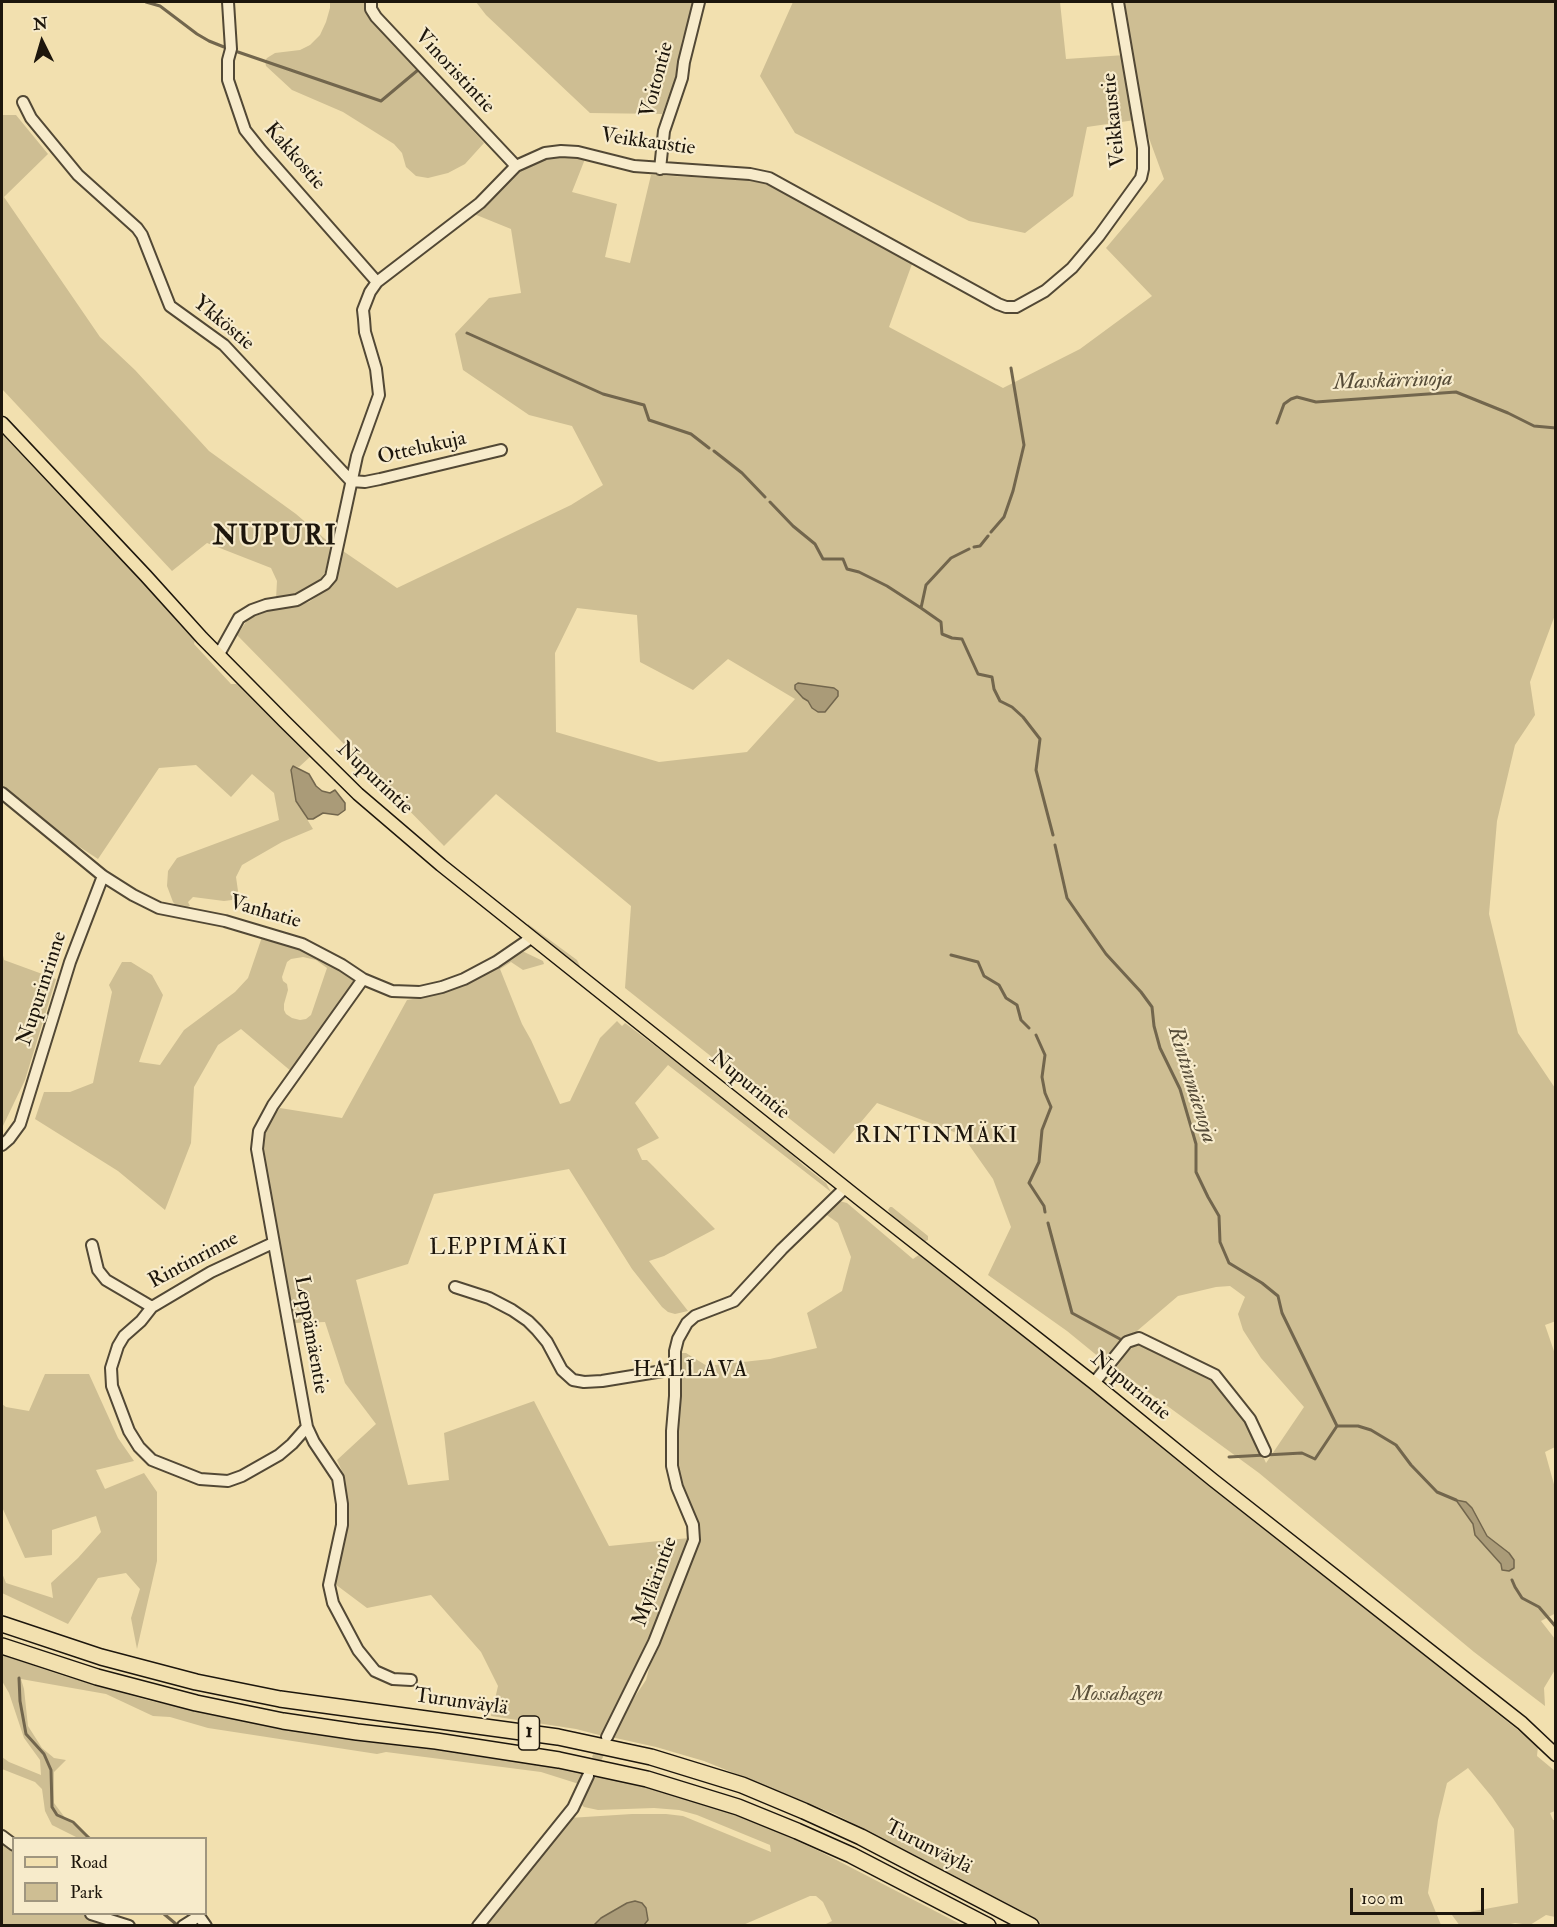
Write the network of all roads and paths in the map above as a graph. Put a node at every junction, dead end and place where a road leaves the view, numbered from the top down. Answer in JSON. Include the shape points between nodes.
{"nodes":[{"id":1,"x":228,"y":2,"type":"edge"},
{"id":2,"x":370,"y":2,"type":"edge"},
{"id":3,"x":699,"y":2,"type":"edge"},
{"id":4,"x":1118,"y":2,"type":"edge"},
{"id":5,"x":23,"y":102,"type":"dead end"},
{"id":6,"x":516,"y":166,"type":"junction"},
{"id":7,"x":660,"y":169,"type":"junction"},
{"id":8,"x":377,"y":282,"type":"junction"},
{"id":9,"x":2,"y":423,"type":"edge"},
{"id":10,"x":501,"y":450,"type":"dead end"},
{"id":11,"x":351,"y":481,"type":"junction"},
{"id":12,"x":219,"y":654,"type":"junction"},
{"id":13,"x":2,"y":793,"type":"edge"},
{"id":14,"x":103,"y":876,"type":"junction"},
{"id":15,"x":531,"y":938,"type":"junction"},
{"id":16,"x":363,"y":979,"type":"junction"},
{"id":17,"x":2,"y":1144,"type":"edge"},
{"id":18,"x":845,"y":1188,"type":"junction"},
{"id":19,"x":273,"y":1243,"type":"junction"},
{"id":20,"x":92,"y":1245,"type":"dead end"},
{"id":21,"x":455,"y":1287,"type":"dead end"},
{"id":22,"x":152,"y":1307,"type":"junction"},
{"id":23,"x":675,"y":1369,"type":"junction"},
{"id":24,"x":1094,"y":1383,"type":"junction"},
{"id":25,"x":307,"y":1427,"type":"junction"},
{"id":26,"x":1265,"y":1451,"type":"dead end"},
{"id":27,"x":2,"y":1624,"type":"edge"},
{"id":28,"x":2,"y":1646,"type":"edge"},
{"id":29,"x":411,"y":1680,"type":"dead end"},
{"id":30,"x":1522,"y":1724,"type":"junction"},
{"id":31,"x":607,"y":1737,"type":"tunnel mouth"},
{"id":32,"x":1556,"y":1745,"type":"edge"},
{"id":33,"x":1556,"y":1755,"type":"edge"},
{"id":34,"x":588,"y":1776,"type":"tunnel mouth"},
{"id":35,"x":94,"y":1915,"type":"edge"},
{"id":36,"x":129,"y":1926,"type":"edge"},
{"id":37,"x":183,"y":1926,"type":"edge"},
{"id":38,"x":206,"y":1926,"type":"edge"},
{"id":39,"x":478,"y":1926,"type":"edge"},
{"id":40,"x":988,"y":1926,"type":"edge"},
{"id":41,"x":1031,"y":1926,"type":"edge"}],
"edges":[{"from":1,"to":8,"type":"street","name":"Kakkostie","via":[[228,80],[245,130]]},
{"from":2,"to":6,"type":"street","name":"Vinoristintie","via":[[376,17]]},
{"from":3,"to":7,"type":"street","name":"Voitontie","via":[[682,78],[664,130]]},
{"from":4,"to":7,"type":"street","name":"Veikkaustie","via":[[1143,148],[1141,178],[1072,268],[1045,291],[1016,307],[998,304],[769,178]]},
{"from":5,"to":11,"type":"street","name":"Ykköstie","via":[[30,118],[78,175],[137,228],[170,306],[224,345]]},
{"from":6,"to":7,"type":"street","name":"Veikkaustie","via":[[545,153],[561,151]]},
{"from":6,"to":8,"type":"street","name":"Veikkaustie","via":[[480,203]]},
{"from":8,"to":11,"type":"street","name":"Veikkaustie","via":[[363,310],[379,395]]},
{"from":9,"to":12,"type":"main road","name":"Nupurintie"},
{"from":10,"to":11,"type":"street","name":"Ottelukuja","via":[[380,479]]},
{"from":11,"to":12,"type":"street","name":"Veikkaustie","via":[[331,577],[297,600],[266,605],[239,618]]},
{"from":12,"to":15,"type":"main road","name":"Nupurintie","via":[[358,794]]},
{"from":13,"to":14,"type":"street","name":"Vanhatie"},
{"from":14,"to":16,"type":"street","name":"Vanhatie","via":[[159,909],[225,921],[302,944]]},
{"from":14,"to":17,"type":"street","name":"Nupurinrinne","via":[[70,962],[20,1124]]},
{"from":15,"to":16,"type":"street","name":"Vanhatie","via":[[496,962],[442,987],[420,992],[392,991]]},
{"from":15,"to":18,"type":"main road","name":"Nupurintie"},
{"from":16,"to":19,"type":"street","name":"Leppämäentie","via":[[273,1105],[259,1131],[259,1166]]},
{"from":18,"to":23,"type":"street","name":"Myllärintie","via":[[734,1301],[687,1323],[678,1339]]},
{"from":18,"to":24,"type":"main road","name":"Nupurintie"},
{"from":19,"to":22,"type":"street","name":"Rintinrinne","via":[[211,1272]]},
{"from":19,"to":25,"type":"street","name":"Leppämäentie"},
{"from":20,"to":22,"type":"street","name":"Rintinrinne","via":[[98,1270],[106,1280]]},
{"from":21,"to":23,"type":"street","via":[[489,1298],[528,1321],[573,1380],[602,1381]]},
{"from":22,"to":25,"type":"street","via":[[121,1341],[111,1368],[112,1386],[129,1431],[152,1460],[200,1479],[228,1481],[279,1455]]},
{"from":23,"to":31,"type":"street","name":"Myllärintie","via":[[672,1466],[693,1525],[694,1540],[654,1642]]},
{"from":24,"to":26,"type":"street","via":[[1128,1342],[1139,1338],[1215,1375],[1250,1419]]},
{"from":24,"to":30,"type":"main road","name":"Nupurintie"},
{"from":25,"to":29,"type":"street","name":"Leppämäentie","via":[[338,1478],[342,1525],[329,1585],[336,1610],[358,1650],[375,1671],[393,1679]]},
{"from":27,"to":41,"type":"highway","name":"Turunväylä","number":"1","via":[[101,1657],[280,1700],[558,1737],[651,1757],[742,1785],[804,1811]]},
{"from":28,"to":40,"type":"highway","name":"Turunväylä","number":"1","via":[[97,1677],[283,1721],[559,1760],[647,1779],[738,1807],[797,1831]]},
{"from":30,"to":32,"type":"main road","name":"Nupurintie"},
{"from":30,"to":33,"type":"main road","name":"Nupurintie"},
{"from":34,"to":39,"type":"street","via":[[573,1808]]},
{"from":35,"to":36,"type":"street"},
{"from":37,"to":38,"type":"street","via":[[199,1916]]}]}
